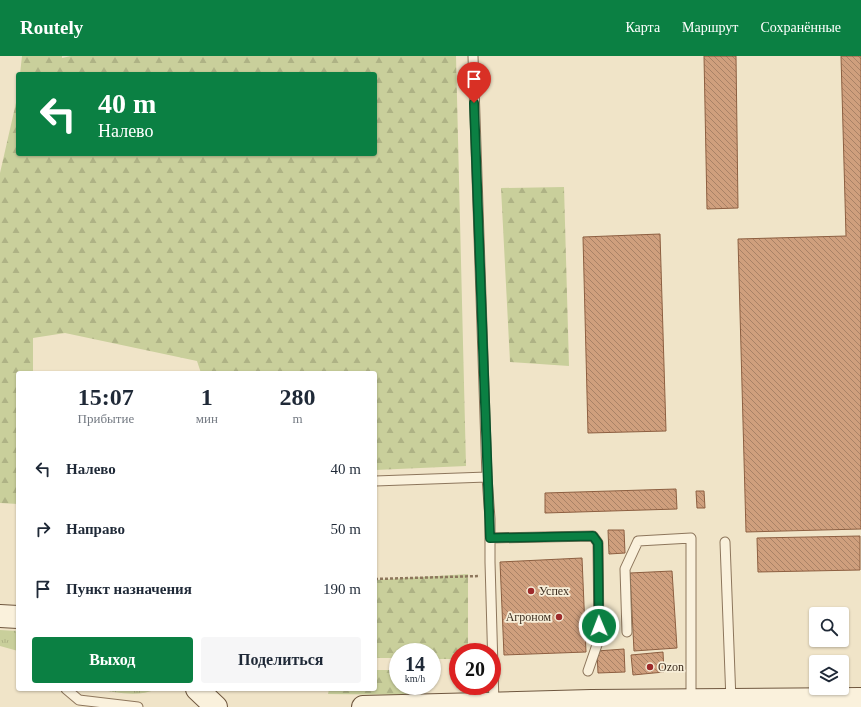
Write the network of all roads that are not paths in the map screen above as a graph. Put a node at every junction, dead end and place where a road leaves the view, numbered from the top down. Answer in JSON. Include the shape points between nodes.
{"nodes":[{"id":1,"x":473,"y":56,"type":"edge"},
{"id":2,"x":487,"y":477,"type":"junction"},
{"id":3,"x":377,"y":481,"type":"edge"},
{"id":4,"x":490,"y":538,"type":"junction"},
{"id":5,"x":725,"y":542,"type":"dead end"},
{"id":6,"x":0,"y":616,"type":"edge"},
{"id":7,"x":16,"y":617,"type":"edge"},
{"id":8,"x":627,"y":632,"type":"dead end"},
{"id":9,"x":588,"y":671,"type":"dead end"},
{"id":10,"x":68,"y":691,"type":"edge"},
{"id":11,"x":199,"y":691,"type":"edge"},
{"id":12,"x":861,"y":699,"type":"edge"},
{"id":13,"x":731,"y":700,"type":"junction"},
{"id":14,"x":691,"y":701,"type":"junction"},
{"id":15,"x":79,"y":703,"type":"edge"},
{"id":16,"x":494,"y":704,"type":"junction"},
{"id":17,"x":138,"y":707,"type":"edge"},
{"id":18,"x":216,"y":707,"type":"edge"},
{"id":19,"x":363,"y":707,"type":"edge"}],
"edges":[{"from":1,"to":2,"type":"lane"},
{"from":2,"to":3,"type":"lane"},
{"from":2,"to":4,"type":"lane"},
{"from":4,"to":9,"type":"lane","via":[[593,536],[598,543],[599,639]]},
{"from":4,"to":16,"type":"lane"},
{"from":5,"to":13,"type":"lane"},
{"from":6,"to":7,"type":"street"},
{"from":8,"to":14,"type":"lane","via":[[624,569],[638,541],[690,538]]},
{"from":10,"to":15,"type":"lane"},
{"from":11,"to":18,"type":"street"},
{"from":12,"to":13,"type":"street"},
{"from":13,"to":14,"type":"street"},
{"from":14,"to":16,"type":"street"},
{"from":15,"to":17,"type":"lane"},
{"from":16,"to":19,"type":"street"}]}
